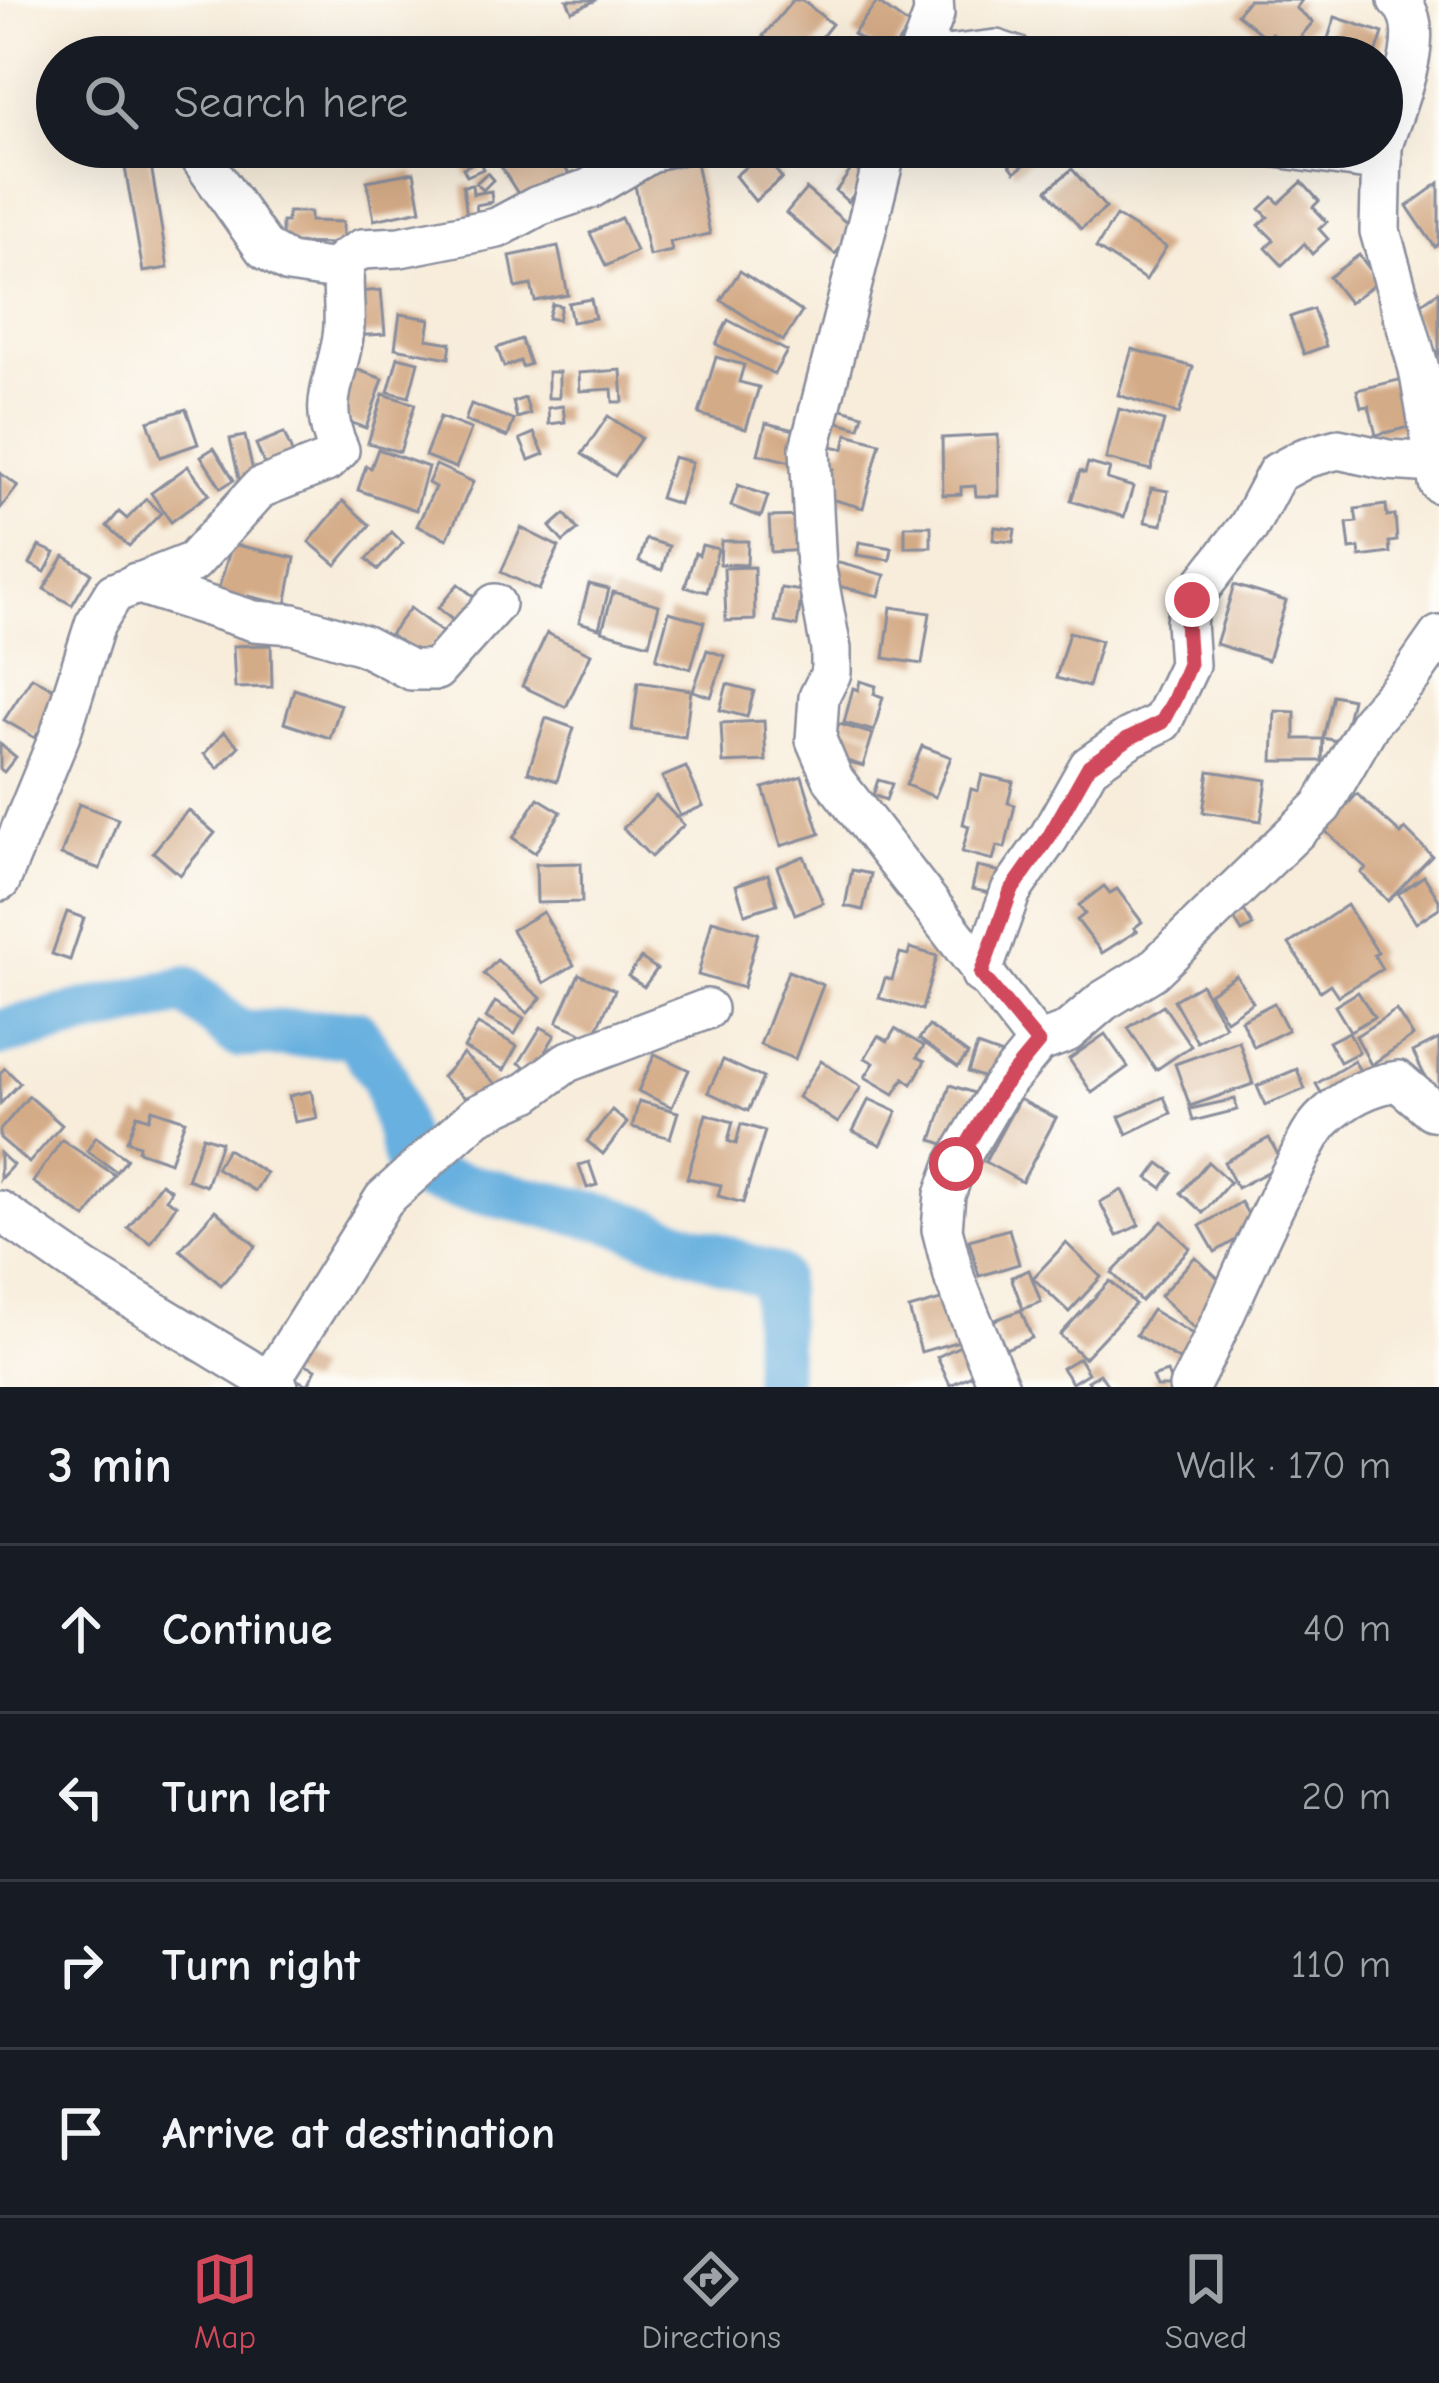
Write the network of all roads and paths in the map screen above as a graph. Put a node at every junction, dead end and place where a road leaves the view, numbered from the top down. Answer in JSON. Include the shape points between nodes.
{"nodes":[{"id":1,"x":933,"y":0,"type":"edge"},
{"id":2,"x":1398,"y":0,"type":"edge"},
{"id":3,"x":926,"y":36,"type":"edge"},
{"id":4,"x":1403,"y":77,"type":"edge"},
{"id":5,"x":208,"y":168,"type":"edge"},
{"id":6,"x":624,"y":168,"type":"edge"},
{"id":7,"x":882,"y":168,"type":"edge"},
{"id":8,"x":1382,"y":168,"type":"edge"},
{"id":9,"x":343,"y":272,"type":"junction"},
{"id":10,"x":1437,"y":473,"type":"edge"},
{"id":11,"x":136,"y":583,"type":"junction"},
{"id":12,"x":495,"y":604,"type":"dead end"},
{"id":13,"x":1439,"y":635,"type":"edge"},
{"id":14,"x":0,"y":881,"type":"edge"},
{"id":15,"x":981,"y":974,"type":"junction"},
{"id":16,"x":707,"y":1009,"type":"dead end"},
{"id":17,"x":1038,"y":1043,"type":"junction"},
{"id":18,"x":1439,"y":1111,"type":"edge"},
{"id":19,"x":0,"y":1211,"type":"edge"},
{"id":20,"x":262,"y":1382,"type":"edge"},
{"id":21,"x":999,"y":1387,"type":"edge"},
{"id":22,"x":1189,"y":1387,"type":"edge"}],
"edges":[{"from":1,"to":3,"type":"street"},
{"from":2,"to":4,"type":"street","via":[[1414,22]]},
{"from":5,"to":9,"type":"street","via":[[265,249],[289,263]]},
{"from":6,"to":9,"type":"street","via":[[497,228],[362,249],[345,259]]},
{"from":7,"to":15,"type":"street","via":[[810,448],[816,569],[831,649],[816,740],[833,779]]},
{"from":8,"to":10,"type":"street","via":[[1380,231],[1420,369]]},
{"from":9,"to":11,"type":"street","via":[[344,334],[327,398],[339,451],[260,488],[193,562]]},
{"from":10,"to":15,"type":"street","via":[[1338,449],[1277,473],[1249,526],[1192,600],[1189,664],[1162,722],[1089,766],[1011,891]]},
{"from":11,"to":12,"type":"street","via":[[363,645],[411,670],[436,670]]},
{"from":11,"to":14,"type":"street","via":[[114,593],[95,624]]},
{"from":13,"to":17,"type":"street","via":[[1371,721],[1322,806],[1152,971],[1067,1033]]},
{"from":15,"to":17,"type":"street"},
{"from":16,"to":20,"type":"street","via":[[567,1062],[477,1115],[384,1199]]},
{"from":17,"to":21,"type":"street","via":[[1000,1089],[945,1195],[942,1229],[955,1280]]},
{"from":18,"to":22,"type":"street","via":[[1398,1081],[1376,1084],[1322,1120]]},
{"from":19,"to":20,"type":"street"}]}
